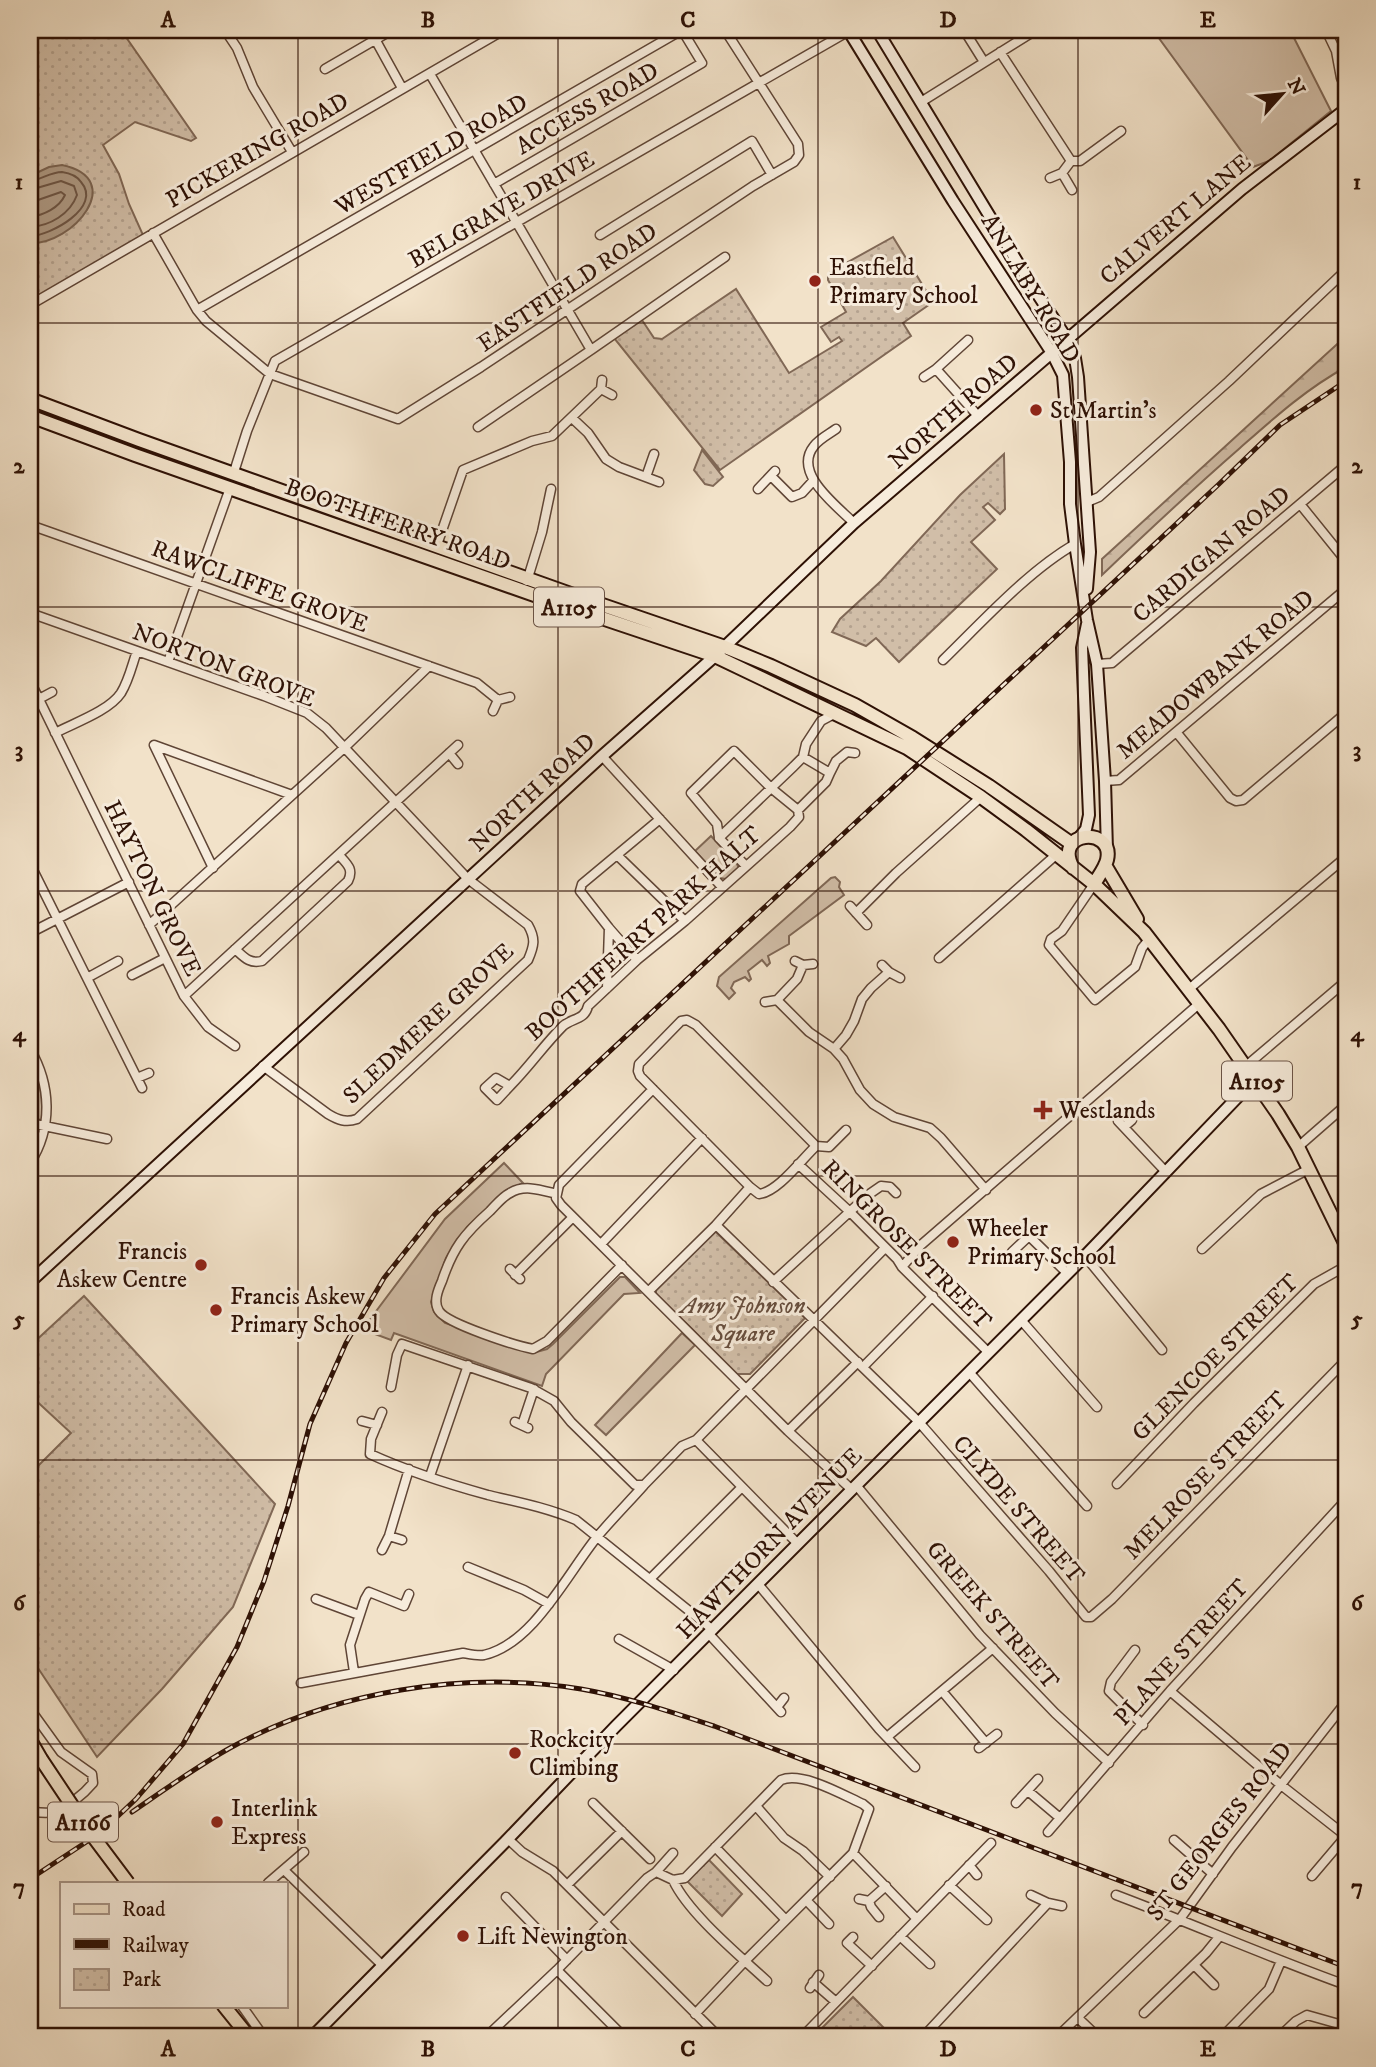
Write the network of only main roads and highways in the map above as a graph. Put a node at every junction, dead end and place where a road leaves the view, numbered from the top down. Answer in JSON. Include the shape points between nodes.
{"nodes":[{"id":1,"x":30,"y":399,"type":"edge"},
{"id":2,"x":30,"y":416,"type":"edge"},
{"id":3,"x":526,"y":584,"type":"junction"},
{"id":4,"x":720,"y":651,"type":"junction"},
{"id":5,"x":1076,"y":841,"type":"junction"},
{"id":6,"x":1105,"y":866,"type":"junction"},
{"id":7,"x":1077,"y":871,"type":"junction"},
{"id":8,"x":1094,"y":884,"type":"junction"},
{"id":9,"x":1147,"y":935,"type":"junction"},
{"id":10,"x":1343,"y":1228,"type":"edge"},
{"id":11,"x":1346,"y":1245,"type":"edge"},
{"id":12,"x":30,"y":1740,"type":"edge"},
{"id":13,"x":35,"y":1758,"type":"edge"},
{"id":14,"x":119,"y":1882,"type":"edge"},
{"id":15,"x":127,"y":1882,"type":"edge"},
{"id":16,"x":217,"y":2008,"type":"edge"},
{"id":17,"x":226,"y":2008,"type":"edge"},
{"id":18,"x":240,"y":2037,"type":"edge"},
{"id":19,"x":250,"y":2037,"type":"edge"}],
"edges":[{"from":1,"to":3,"type":"main road","name":"BOOTHFERRY ROAD","number":"A1105","via":[[437,545]]},
{"from":2,"to":3,"type":"main road","name":"BOOTHFERRY ROAD","number":"A1105","via":[[230,488]]},
{"from":3,"to":4,"type":"main road","name":"BOOTHFERRY ROAD","number":"A1105"},
{"from":4,"to":5,"type":"main road","name":"BOOTHFERRY ROAD","number":"A1105","via":[[855,705]]},
{"from":4,"to":7,"type":"main road","name":"BOOTHFERRY ROAD","number":"A1105","via":[[907,747]]},
{"from":5,"to":6,"type":"main road","number":"A1105","via":[[1097,838],[1107,850]]},
{"from":5,"to":7,"type":"main road","via":[[1069,856]]},
{"from":6,"to":7,"type":"main road","via":[[1090,875]]},
{"from":6,"to":8,"type":"main road"},
{"from":6,"to":9,"type":"main road","number":"A1105"},
{"from":7,"to":8,"type":"main road","number":"A1105"},
{"from":8,"to":9,"type":"main road","number":"A1105"},
{"from":9,"to":10,"type":"main road","number":"A1105","via":[[1255,1079]]},
{"from":10,"to":11,"type":"main road","number":"A1105"},
{"from":12,"to":13,"type":"main road","number":"A1166"},
{"from":13,"to":14,"type":"main road","number":"A1166"},
{"from":13,"to":15,"type":"main road","number":"A1166","bridge":true},
{"from":16,"to":18,"type":"main road"},
{"from":17,"to":19,"type":"main road"}]}
